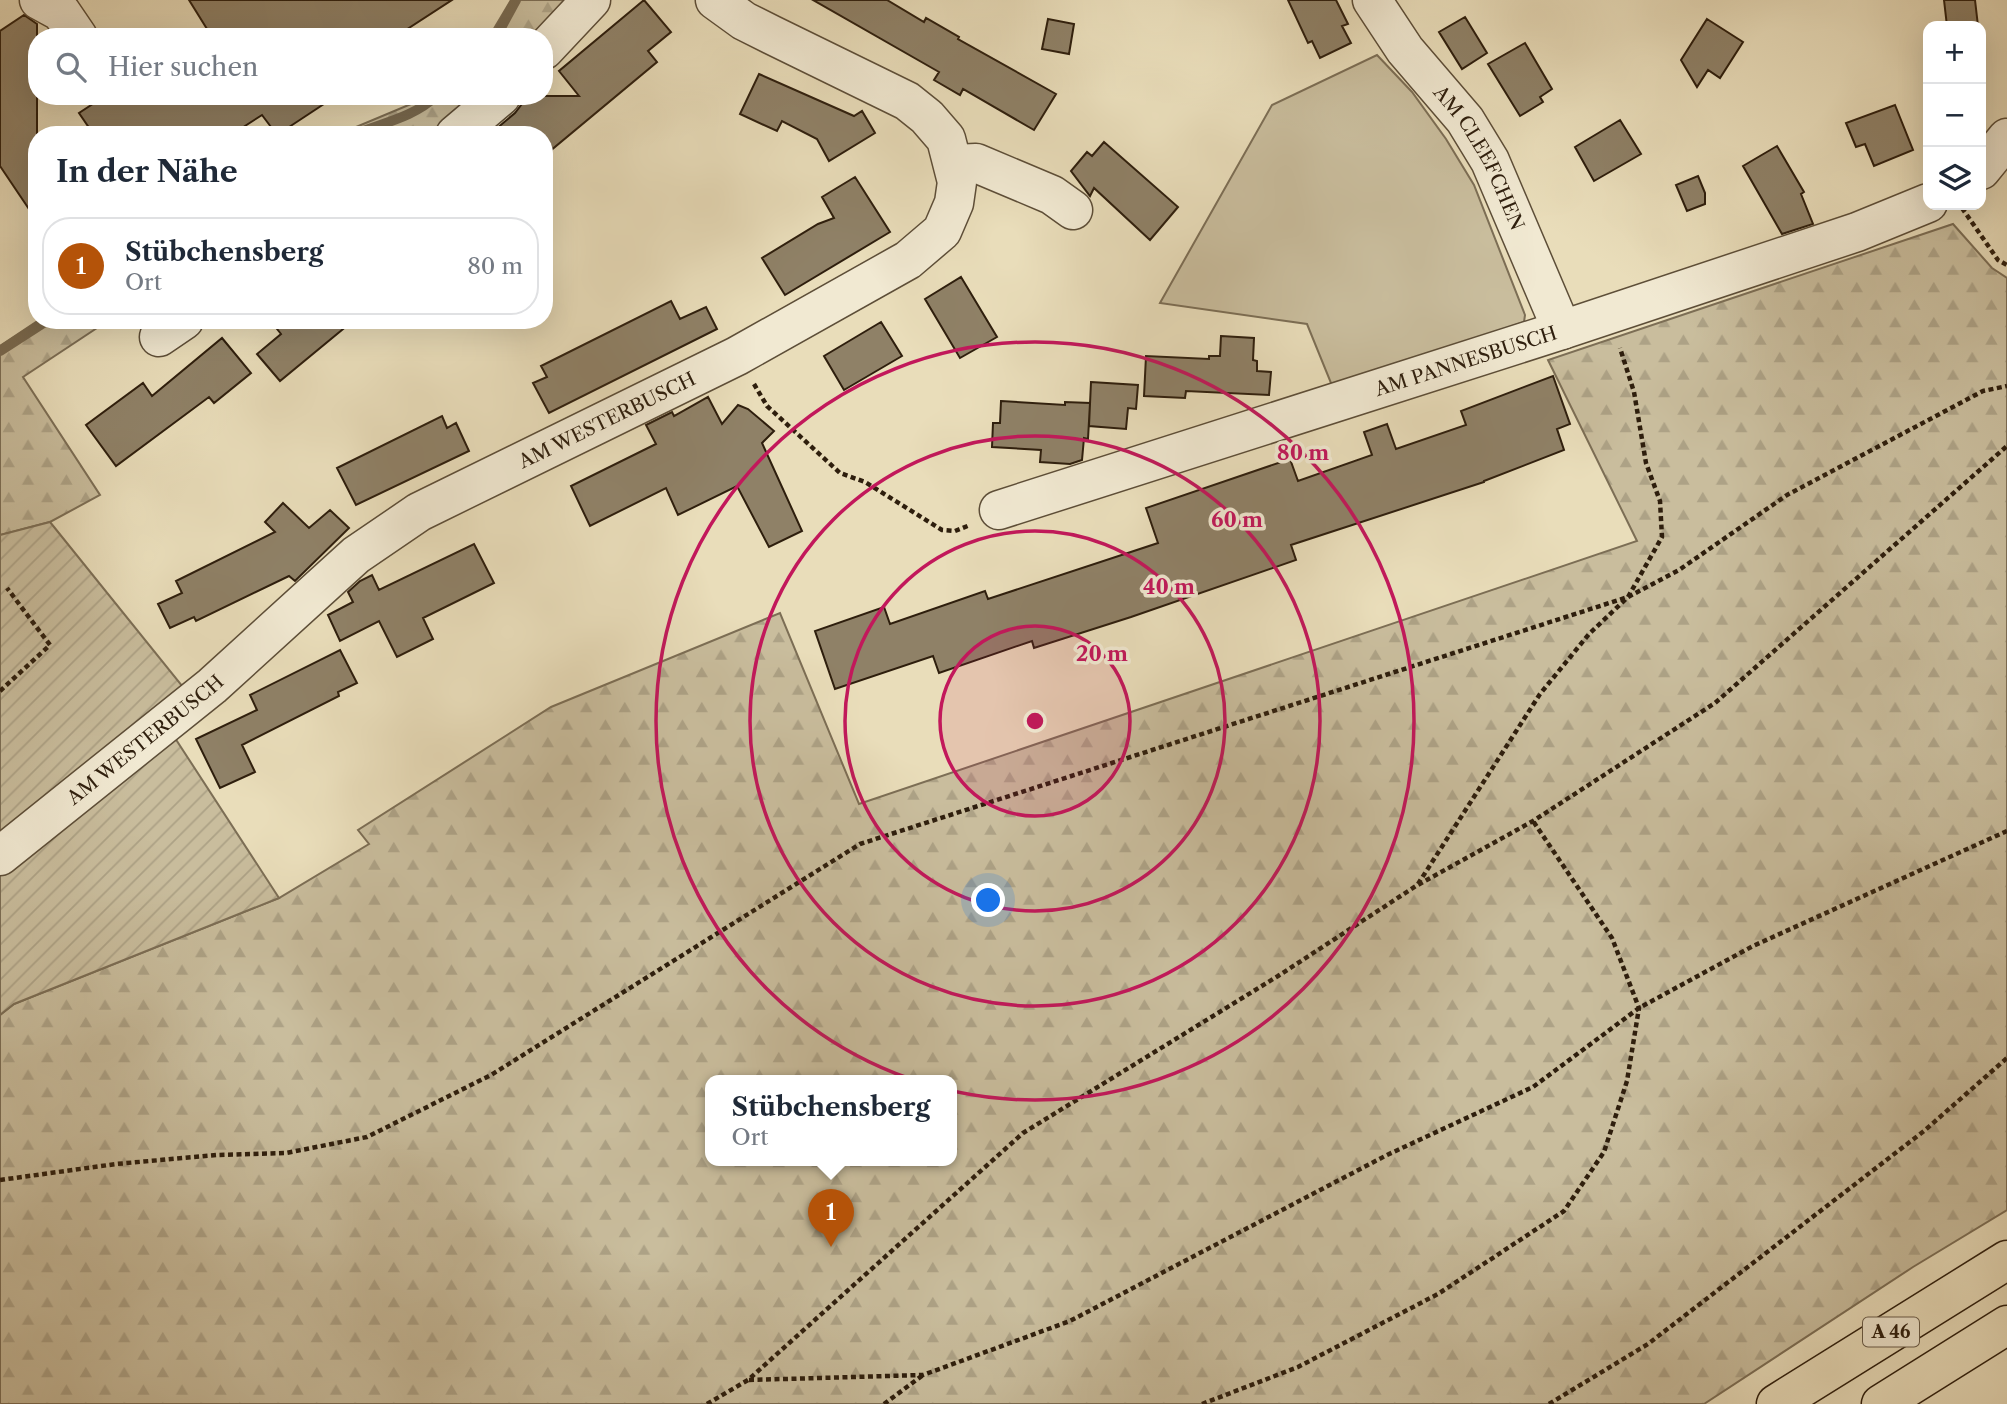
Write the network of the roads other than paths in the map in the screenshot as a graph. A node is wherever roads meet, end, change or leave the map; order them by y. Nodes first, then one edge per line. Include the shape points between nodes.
1 (39, 0) edge
2 (591, 0) edge
3 (715, 0) edge
4 (1372, 0) edge
5 (72, 28) edge
6 (553, 40) edge
7 (490, 105) edge
8 (466, 126) edge
9 (2007, 138) edge
10 (954, 164) junction
11 (1986, 164) edge
12 (1923, 205) edge
13 (1073, 210) dead end
14 (1562, 330) junction
15 (999, 510) dead end
16 (0, 856) edge
17 (2007, 1260) edge
18 (2007, 1325) edge
19 (1776, 1404) edge
20 (1881, 1404) edge

1 - 5 street via 61,12
2 - 6 street
3 - 10 street, AM WESTERBUSCH via 772,36 907,101 946,139
4 - 14 street, AM CLEEFCHEN via 1405,50 1465,120 1490,160
7 - 8 street
9 - 11 street
10 - 13 street via 976,163 1052,195
10 - 16 street, AM WESTERBUSCH via 954,203 942,231 908,260 737,356 419,512 356,555 212,686
12 - 14 street, AM PANNESBUSCH via 1857,232
14 - 15 street, AM PANNESBUSCH
17 - 19 highway, A 46
18 - 20 highway, A 46

